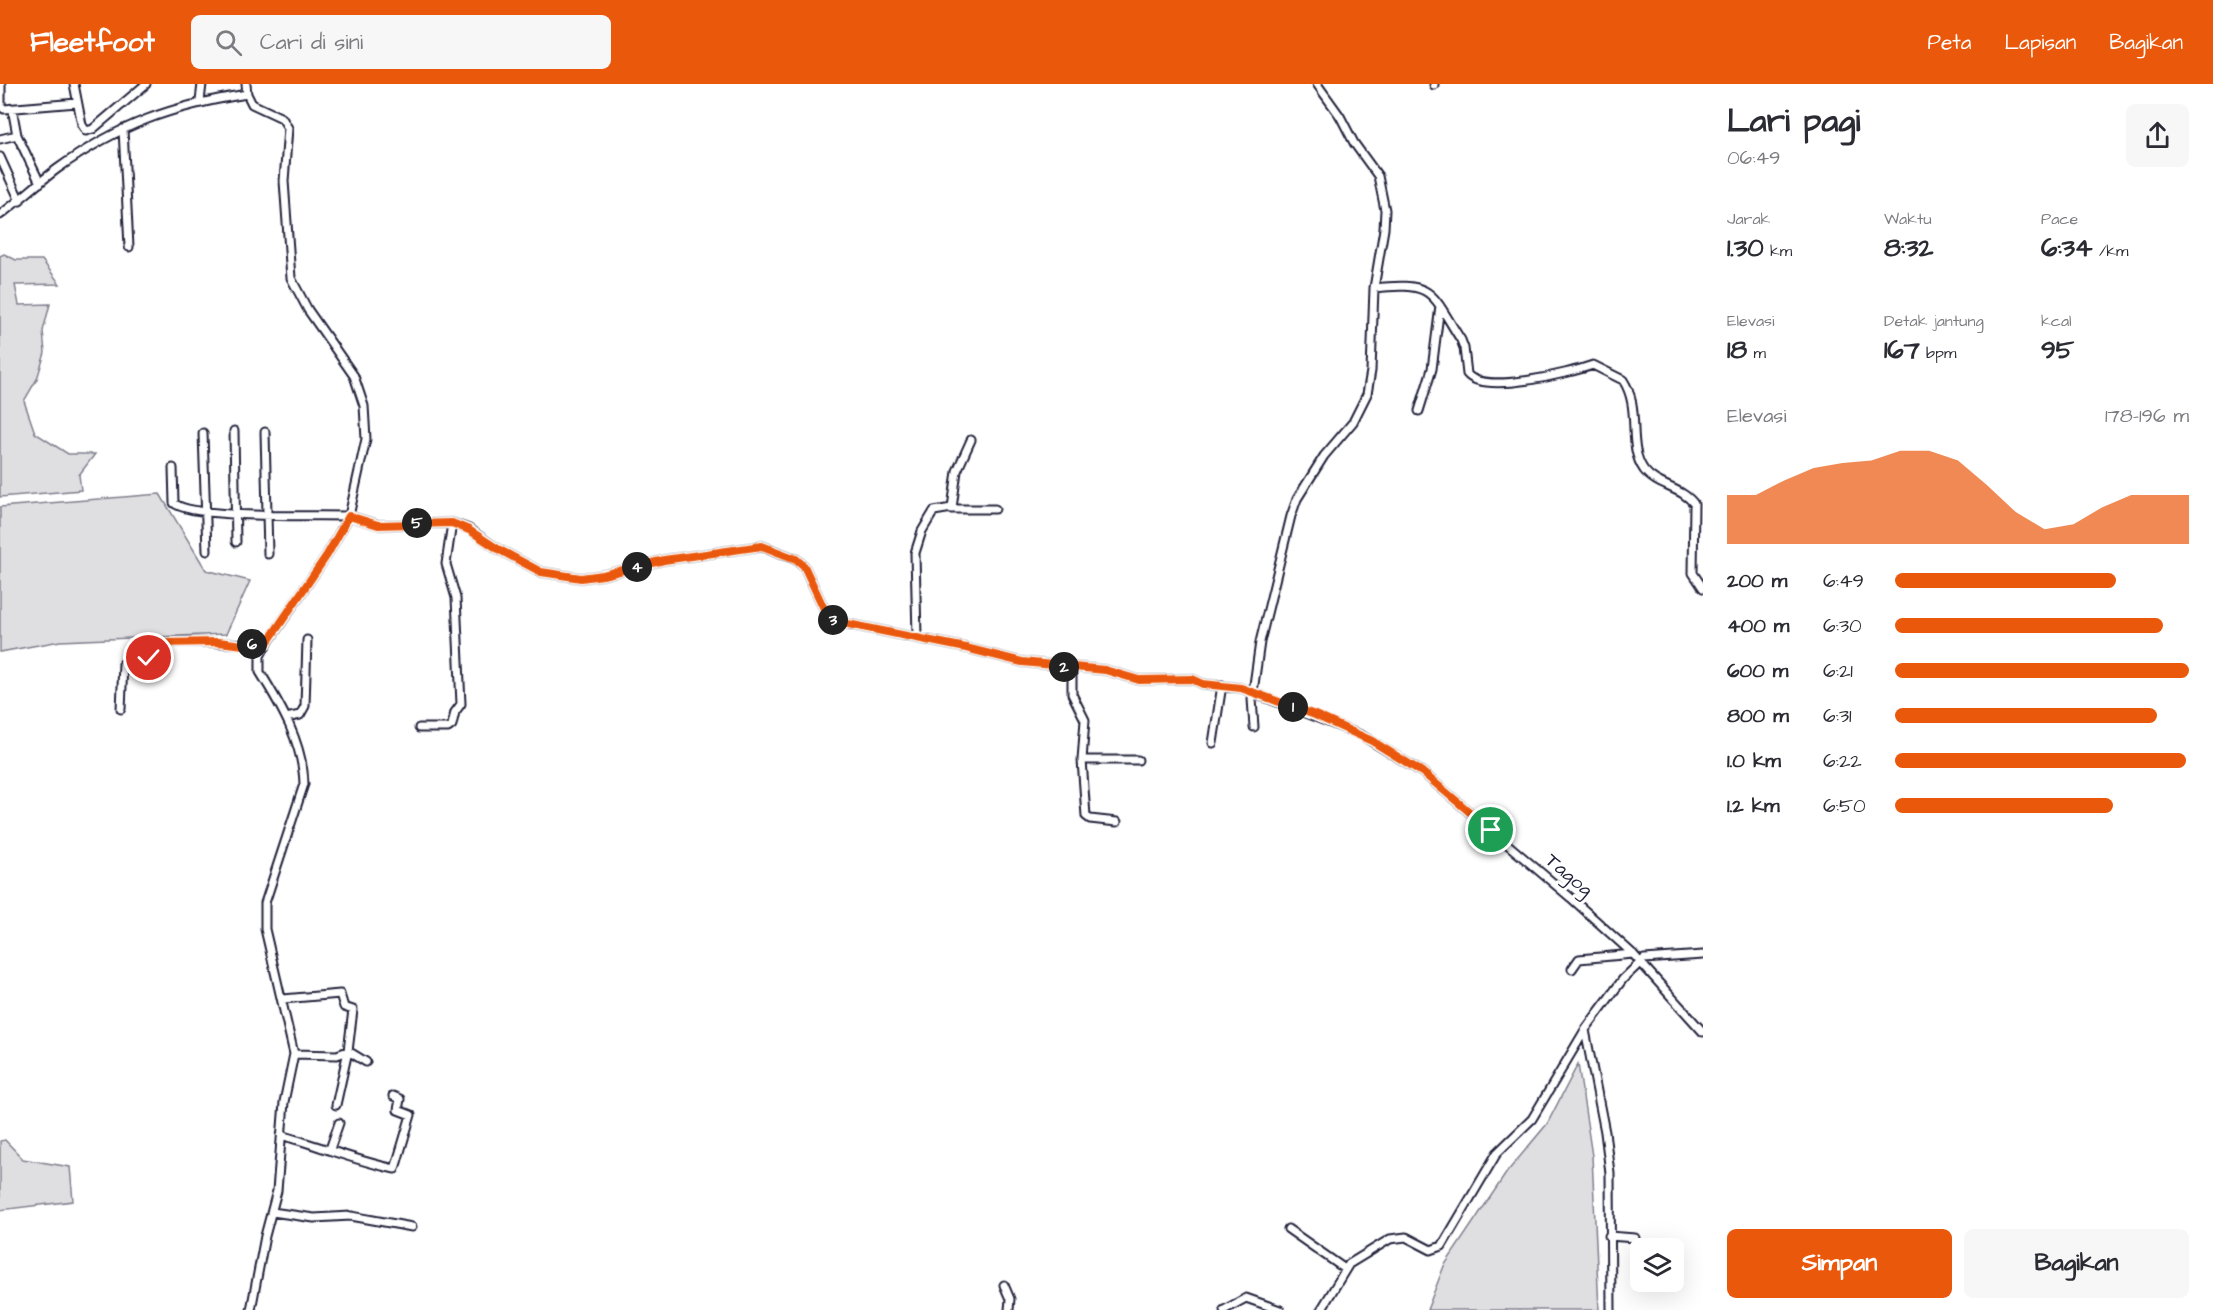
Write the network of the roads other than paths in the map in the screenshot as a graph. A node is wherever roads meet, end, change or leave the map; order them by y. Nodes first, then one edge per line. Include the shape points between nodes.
1 (2, 84) edge
2 (74, 84) edge
3 (146, 84) edge
4 (202, 84) edge
5 (246, 84) edge
6 (1317, 84) edge
7 (247, 94) junction
8 (200, 101) junction
9 (77, 103) junction
10 (12, 108) junction
11 (123, 129) junction
12 (17, 135) junction
13 (0, 139) edge
14 (0, 157) edge
15 (40, 183) junction
16 (20, 201) junction
17 (0, 215) edge
18 (129, 248) dead end
19 (1374, 288) junction
20 (1440, 306) junction
21 (1419, 411) dead end
22 (234, 431) dead end
23 (265, 432) dead end
24 (203, 433) dead end
25 (972, 440) dead end
26 (173, 468) dead end
27 (951, 509) junction
28 (995, 509) dead end
29 (234, 513) junction
30 (206, 514) junction
31 (266, 514) junction
32 (349, 516) junction
33 (452, 523) junction
34 (236, 542) dead end
35 (207, 551) dead end
36 (268, 554) dead end
37 (1703, 588) edge
38 (917, 637) junction
39 (307, 640) dead end
40 (267, 643) junction
41 (1072, 668) junction
42 (1222, 685) junction
43 (1252, 692) junction
44 (121, 709) dead end
45 (286, 718) junction
46 (418, 728) dead end
47 (1254, 728) dead end
48 (1213, 743) dead end
49 (1082, 760) junction
50 (1138, 760) dead end
51 (1116, 822) dead end
52 (1633, 954) junction
53 (1703, 955) edge
54 (1640, 961) junction
55 (1572, 969) dead end
56 (283, 999) junction
57 (1585, 1030) junction
58 (1703, 1032) edge
59 (348, 1052) junction
60 (294, 1054) junction
61 (366, 1062) dead end
62 (393, 1096) dead end
63 (336, 1105) dead end
64 (339, 1123) dead end
65 (281, 1135) junction
66 (330, 1149) junction
67 (272, 1212) junction
68 (412, 1227) dead end
69 (1288, 1229) dead end
70 (1609, 1236) junction
71 (1635, 1238) dead end
72 (1345, 1269) junction
73 (1004, 1285) dead end
74 (251, 1310) edge
75 (1009, 1310) edge
76 (1224, 1310) edge
77 (1280, 1310) edge
78 (1321, 1310) edge
79 (1611, 1310) edge

1 - 10 street via 1,106
2 - 9 street
3 - 9 street via 89,130 84,130
4 - 8 street
5 - 7 street
6 - 19 street via 1369,161 1383,189 1384,229
7 - 8 street
7 - 32 street via 252,104 282,118 288,128 284,181 291,278 362,394 366,439
8 - 11 street
9 - 10 street
10 - 12 street
11 - 15 street
11 - 18 street
12 - 13 street
12 - 15 street
14 - 16 street
15 - 16 street
16 - 17 street
19 - 20 street via 1424,288
19 - 43 street via 1367,394 1353,422 1324,456 1297,500 1260,642
20 - 21 street via 1432,369
20 - 37 street via 1464,348 1467,374 1474,380 1529,381 1593,365 1623,380 1635,412 1635,446 1644,471 1694,504 1692,573
22 - 29 street
23 - 31 street
24 - 30 street
25 - 27 street via 957,471
26 - 30 street via 174,504
27 - 28 street
27 - 38 street via 934,511 917,544
29 - 30 street
29 - 31 street
29 - 34 street
30 - 35 street
31 - 32 street
31 - 36 street
32 - 33 street via 378,525
32 - 40 street
33 - 38 street, Tagog via 541,572 581,578 664,560 762,546 804,566 832,619
33 - 46 street via 446,564 456,598 460,704 448,728
38 - 41 street, Tagog via 1022,662
39 - 45 street via 305,706 300,715
40 - 44 street via 156,644 146,660 123,664
40 - 45 street via 260,656 260,672
41 - 42 street, Tagog via 1105,670 1139,680 1192,679
41 - 49 street via 1072,694 1085,720
42 - 43 street, Tagog
42 - 48 street
43 - 47 street
43 - 52 street, Tagog via 1344,727 1422,772
45 - 56 street via 300,754 304,784 265,903 264,917
49 - 50 street
49 - 51 street via 1087,818
52 - 54 street, Tagog
52 - 55 street via 1579,959
53 - 54 street
54 - 57 street
54 - 58 street, Tagog
56 - 59 street via 342,995 344,1007 354,1013
56 - 60 street
57 - 70 street via 1610,1173
57 - 72 street via 1532,1119 1497,1153 1439,1248 1431,1250 1406,1237 1394,1237 1353,1260
59 - 60 street
59 - 61 street
59 - 63 street
60 - 65 street
62 - 66 street via 400,1099 398,1110 411,1115 395,1169 346,1158
64 - 66 street
65 - 66 street
65 - 67 street via 278,1191
67 - 68 street via 314,1218 362,1217
67 - 74 street
69 - 72 street
70 - 71 street
70 - 79 street
72 - 78 street
73 - 75 street via 1010,1299
76 - 77 street via 1246,1298

